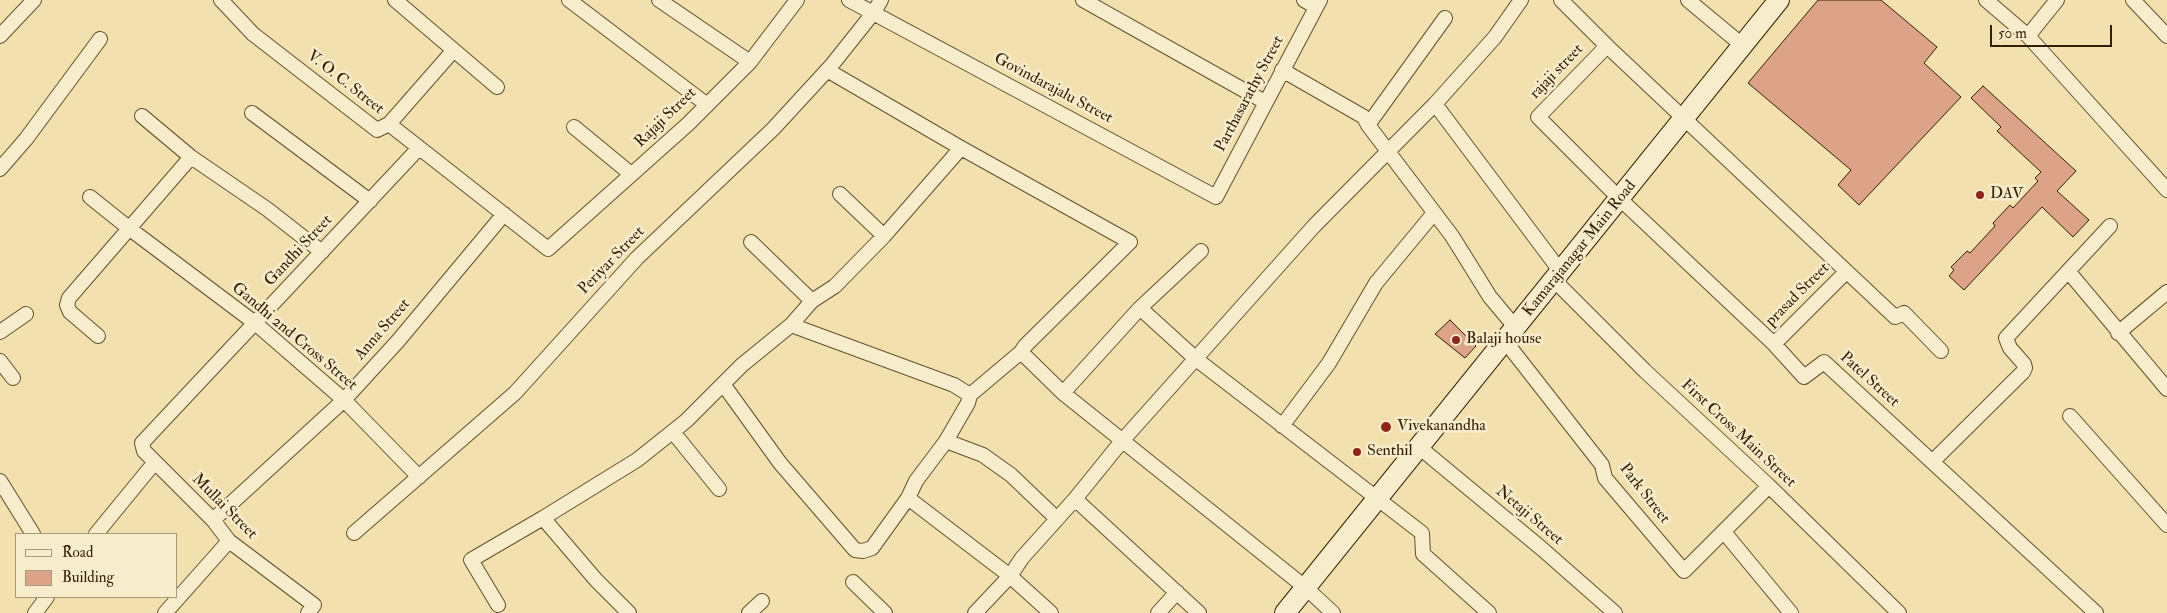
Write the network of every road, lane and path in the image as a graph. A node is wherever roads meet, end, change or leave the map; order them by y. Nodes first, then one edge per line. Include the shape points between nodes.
1 (34, 0) edge
2 (221, 0) edge
3 (395, 0) edge
4 (569, 0) edge
5 (659, 0) edge
6 (797, 0) edge
7 (850, 0) edge
8 (1083, 0) edge
9 (1521, 0) edge
10 (1561, 0) edge
11 (1688, 0) edge
12 (1779, 0) edge
13 (1986, 0) edge
14 (2057, 0) edge
15 (2133, 0) edge
16 (1313, 2) edge
17 (878, 6) edge
18 (1445, 18) dead end
19 (0, 36) edge
20 (2028, 36) junction
21 (2167, 36) edge
22 (100, 39) dead end
23 (1742, 45) junction
24 (1606, 46) junction
25 (453, 51) junction
26 (750, 62) junction
27 (827, 70) junction
28 (1282, 70) junction
29 (496, 87) dead end
30 (1265, 102) junction
31 (706, 104) junction
32 (1436, 104) junction
33 (252, 113) dead end
34 (142, 116) dead end
35 (1684, 119) junction
36 (389, 124) junction
37 (1368, 125) junction
38 (574, 127) dead end
39 (419, 148) junction
40 (961, 148) junction
41 (1390, 151) junction
42 (191, 157) junction
43 (0, 169) edge
44 (631, 174) junction
45 (2167, 190) edge
46 (840, 194) dead end
47 (90, 197) dead end
48 (1216, 197) joint
49 (1620, 199) junction
50 (370, 202) junction
51 (1434, 212) junction
52 (504, 214) junction
53 (2110, 226) dead end
54 (130, 229) junction
55 (884, 236) junction
56 (751, 242) dead end
57 (548, 249) joint
58 (1201, 251) dead end
59 (322, 252) junction
60 (2068, 271) junction
61 (1846, 272) junction
62 (1558, 276) junction
63 (2167, 292) edge
64 (812, 301) junction
65 (1140, 308) junction
66 (26, 314) dead end
67 (255, 323) junction
68 (791, 325) junction
69 (0, 332) edge
70 (2118, 333) junction
71 (1511, 334) junction
72 (98, 336) dead end
73 (1774, 344) junction
74 (1941, 351) dead end
75 (1021, 352) junction
76 (1196, 359) junction
77 (0, 361) edge
78 (13, 378) dead end
79 (724, 384) junction
80 (2167, 389) edge
81 (1063, 393) junction
82 (970, 395) junction
83 (344, 400) junction
84 (2070, 416) dead end
85 (1282, 426) junction
86 (673, 432) junction
87 (946, 441) junction
88 (1122, 441) junction
89 (142, 443) joint
90 (1419, 447) junction
91 (1932, 461) junction
92 (155, 462) junction
93 (419, 477) junction
94 (0, 481) edge
95 (1770, 486) junction
96 (719, 489) dead end
97 (908, 498) junction
98 (1378, 498) junction
99 (1075, 499) junction
100 (543, 518) junction
101 (1056, 518) junction
102 (213, 520) junction
103 (2167, 525) edge
104 (1724, 532) junction
105 (32, 533) edge
106 (97, 533) edge
107 (354, 533) dead end
108 (229, 541) junction
109 (1010, 576) junction
110 (853, 582) dead end
111 (1306, 588) junction
112 (1177, 592) junction
113 (46, 598) edge
114 (762, 601) dead end
115 (498, 606) dead end
116 (311, 609) edge
117 (35, 613) edge
118 (165, 613) edge
119 (629, 613) edge
120 (749, 613) edge
121 (885, 613) edge
122 (975, 613) edge
123 (1050, 613) edge
124 (1158, 613) edge
125 (1199, 613) edge
126 (1285, 613) edge
127 (1333, 613) edge
128 (1489, 613) edge
129 (1615, 613) edge
130 (1791, 613) edge
131 (1899, 613) edge
132 (2096, 613) edge

1 - 19 street
2 - 36 street, V. O. C. Street via 253,34 378,130
3 - 25 street
4 - 31 street
5 - 26 street
6 - 26 street, Rajaji Street
7 - 17 street, Govindarajalu Street
8 - 30 street
9 - 32 street via 1494,37
10 - 24 street
11 - 23 street
12 - 23 main road, Kamarajanagar Main Road
13 - 20 street
14 - 20 street
15 - 21 street
16 - 28 street, Parthasarathy Street
17 - 27 street, Periyar Street
17 - 48 street, Govindarajalu Street
18 - 37 street
20 - 45 street
22 - 43 street
23 - 35 main road, Kamarajanagar Main Road
24 - 35 street, rajaji street
24 - 49 street, rajaji street via 1538,117
25 - 29 street
25 - 36 street
26 - 31 street, Rajaji Street
27 - 40 street
27 - 93 street, Periyar Street via 769,134 636,258 515,393
28 - 30 street, Parthasarathy Street
28 - 37 street via 1364,117
30 - 48 street, Parthasarathy Street
31 - 44 street, Rajaji Street
32 - 41 street
32 - 62 street, First Cross Main Street
33 - 50 street
34 - 42 street
35 - 49 main road, Kamarajanagar Main Road
35 - 61 street, rajaji street
36 - 39 street, V. O. C. Street
37 - 41 street
38 - 44 street
39 - 50 street, Gandhi Street
39 - 52 street, V. O. C. Street
40 - 55 street
40 - 75 street via 1130,242
41 - 51 street
41 - 76 street via 1314,226
42 - 54 street
42 - 59 street via 267,209
44 - 57 street, Rajaji Street
46 - 55 street
47 - 54 street, Gandhi 2nd Cross Street
49 - 62 main road, Kamarajanagar Main Road
49 - 73 street, Patel Street
50 - 59 street, Gandhi Street
51 - 71 street
51 - 85 street via 1376,283 1329,363
52 - 57 street, V. O. C. Street
52 - 83 street, Anna Street
53 - 60 street
54 - 67 street, Gandhi 2nd Cross Street
54 - 72 street via 72,293 67,305 70,312
55 - 64 street via 835,286
56 - 64 street
58 - 65 street
59 - 67 street, Gandhi Street
60 - 70 street
60 - 91 street via 2006,338 2024,364 2023,372
61 - 73 street, prasad Street
61 - 74 street, rajaji street via 1895,317 1904,313
62 - 71 main road, Kamarajanagar Main Road
62 - 95 street, First Cross Main Street via 1645,371
63 - 70 street
64 - 68 street
65 - 76 street
65 - 81 street
66 - 69 street
67 - 83 street, Gandhi 2nd Cross Street
67 - 89 street, Gandhi Street
68 - 79 street
68 - 82 street via 954,385
70 - 80 street
71 - 90 main road, Kamarajanagar Main Road
71 - 104 street, Park Street via 1602,465 1605,478 1684,572
73 - 91 street, Patel Street via 1804,376 1824,362
75 - 81 street
75 - 82 street
76 - 85 street
76 - 88 street
77 - 78 street
79 - 86 street
79 - 97 street via 780,463 855,550 863,552 872,548
81 - 88 street
82 - 87 street
83 - 93 street, Gandhi 2nd Cross Street
83 - 102 street, Anna Street
84 - 103 street
85 - 98 street
86 - 96 street
86 - 100 street via 637,460
87 - 97 street via 916,481
87 - 101 street via 983,455 1011,475
88 - 99 street
88 - 111 street
89 - 92 street, Mullai Street via 144,451
90 - 98 main road, Kamarajanagar Main Road
90 - 129 street, Netaji Street
91 - 132 street, Patel Street
92 - 102 street, Mullai Street
92 - 106 street
93 - 107 street, Periyar Street
94 - 105 street
95 - 104 street, Park Street
95 - 131 street, First Cross Main Street
97 - 109 street
98 - 111 main road, Kamarajanagar Main Road
98 - 128 street via 1422,533 1423,554
99 - 101 street
99 - 112 street
100 - 115 street via 470,560
100 - 119 street
101 - 109 street
102 - 108 street, Mullai Street
104 - 130 street
108 - 116 street, Mullai Street
108 - 118 street
109 - 122 street
109 - 123 street
110 - 121 street
111 - 126 main road, Kamarajanagar Main Road
111 - 127 street
112 - 124 street
112 - 125 street
113 - 117 street
114 - 120 street

